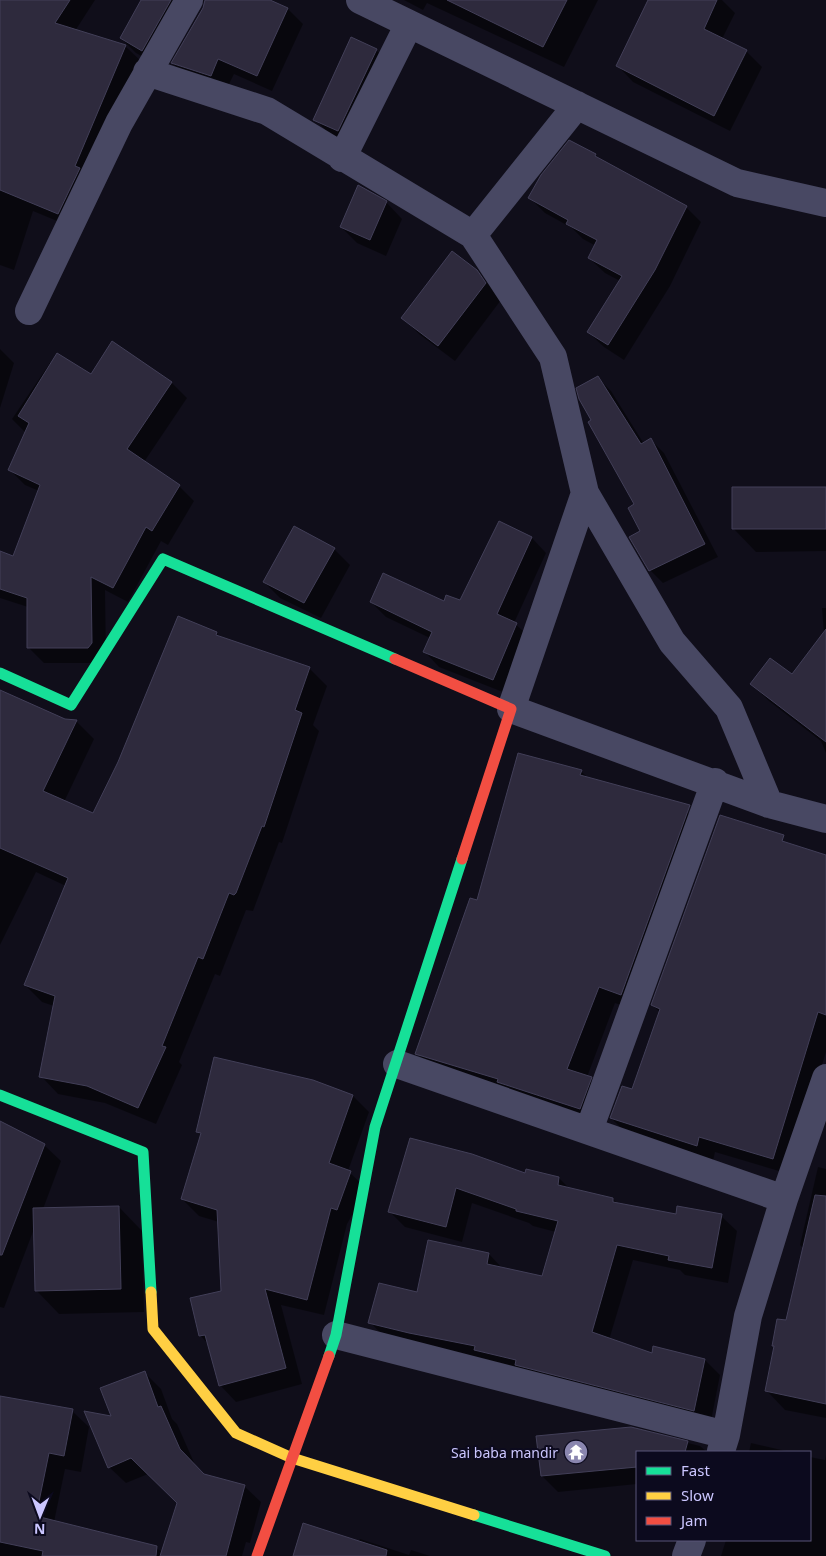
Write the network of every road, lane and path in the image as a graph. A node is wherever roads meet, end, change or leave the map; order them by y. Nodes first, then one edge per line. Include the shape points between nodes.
1 (189, 0) edge
2 (360, 0) edge
3 (408, 24) junction
4 (147, 72) junction
5 (577, 106) junction
6 (342, 158) junction
7 (826, 203) edge
8 (473, 235) junction
9 (29, 311) dead end
10 (585, 493) junction
11 (0, 673) edge
12 (511, 709) junction
13 (716, 782) junction
14 (769, 804) junction
15 (826, 819) edge
16 (397, 1064) junction
17 (826, 1078) edge
18 (0, 1095) edge
19 (588, 1130) junction
20 (784, 1199) junction
21 (336, 1335) junction
22 (724, 1443) edge
23 (292, 1458) junction
24 (692, 1541) edge
25 (257, 1556) edge
26 (605, 1556) edge
27 (686, 1556) edge

1 - 4 street
2 - 3 street
3 - 5 street
3 - 6 street
4 - 6 street via 267,111
4 - 9 street via 119,122
5 - 7 street via 737,183
5 - 8 street
6 - 8 street
8 - 10 street via 553,357
10 - 12 street
10 - 14 street via 672,642 729,708
11 - 12 street via 71,705 163,559
12 - 13 street
12 - 16 street
13 - 14 street
13 - 19 street
14 - 15 street
16 - 19 street
16 - 21 street via 375,1127
17 - 20 street
18 - 23 street via 143,1152 153,1329 236,1433
19 - 20 street
20 - 22 street via 748,1316
21 - 22 street
21 - 23 street
23 - 25 street
23 - 26 street
24 - 27 street

